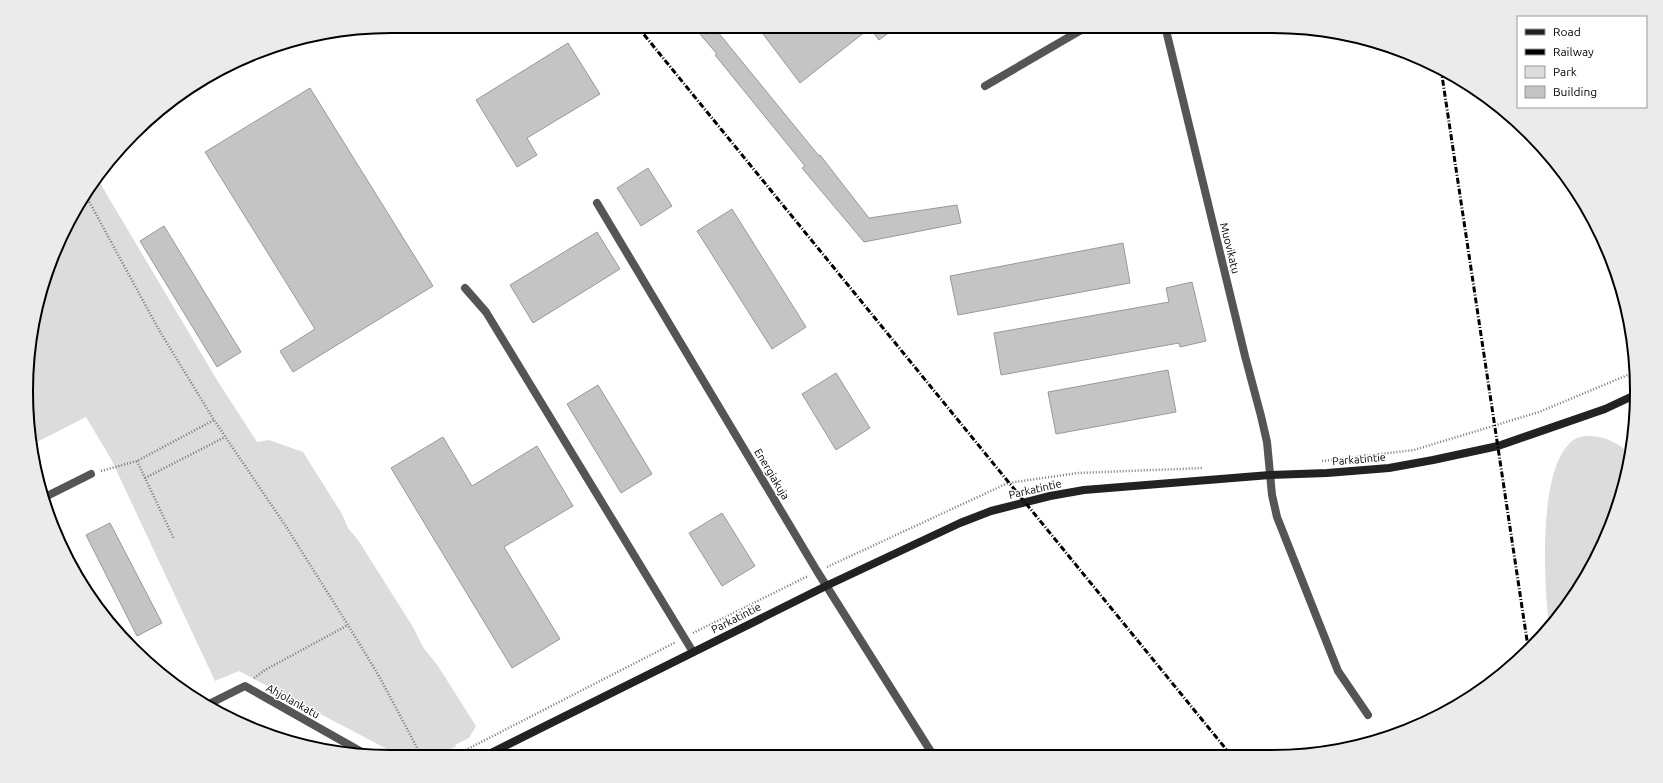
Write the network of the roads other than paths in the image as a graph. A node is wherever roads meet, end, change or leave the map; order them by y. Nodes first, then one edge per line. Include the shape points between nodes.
1 (1076, 33) edge
2 (1167, 33) edge
3 (985, 86) dead end
4 (597, 203) dead end
5 (465, 288) dead end
6 (1630, 397) edge
7 (91, 474) road end
8 (1270, 475) junction
9 (48, 495) edge
10 (828, 585) junction
11 (693, 652) junction
12 (212, 702) edge
13 (1368, 715) dead end
14 (354, 748) edge
15 (497, 750) edge
16 (930, 750) edge

1 - 3 street
2 - 8 street, Muovikatu via 1261,416 1267,442
4 - 10 street, Energiakuja via 817,571
5 - 11 street via 486,312
6 - 8 street, Parkatintie via 1498,446 1389,468
7 - 9 street
8 - 10 street, Parkatintie via 1119,486 1050,496 991,511 960,523
8 - 13 street, Muovikatu via 1277,517 1285,542 1338,671
10 - 11 street, Parkatintie
10 - 16 street, Energiakuja
11 - 15 street, Parkatintie
12 - 14 street, Ahjolankatu via 245,686

